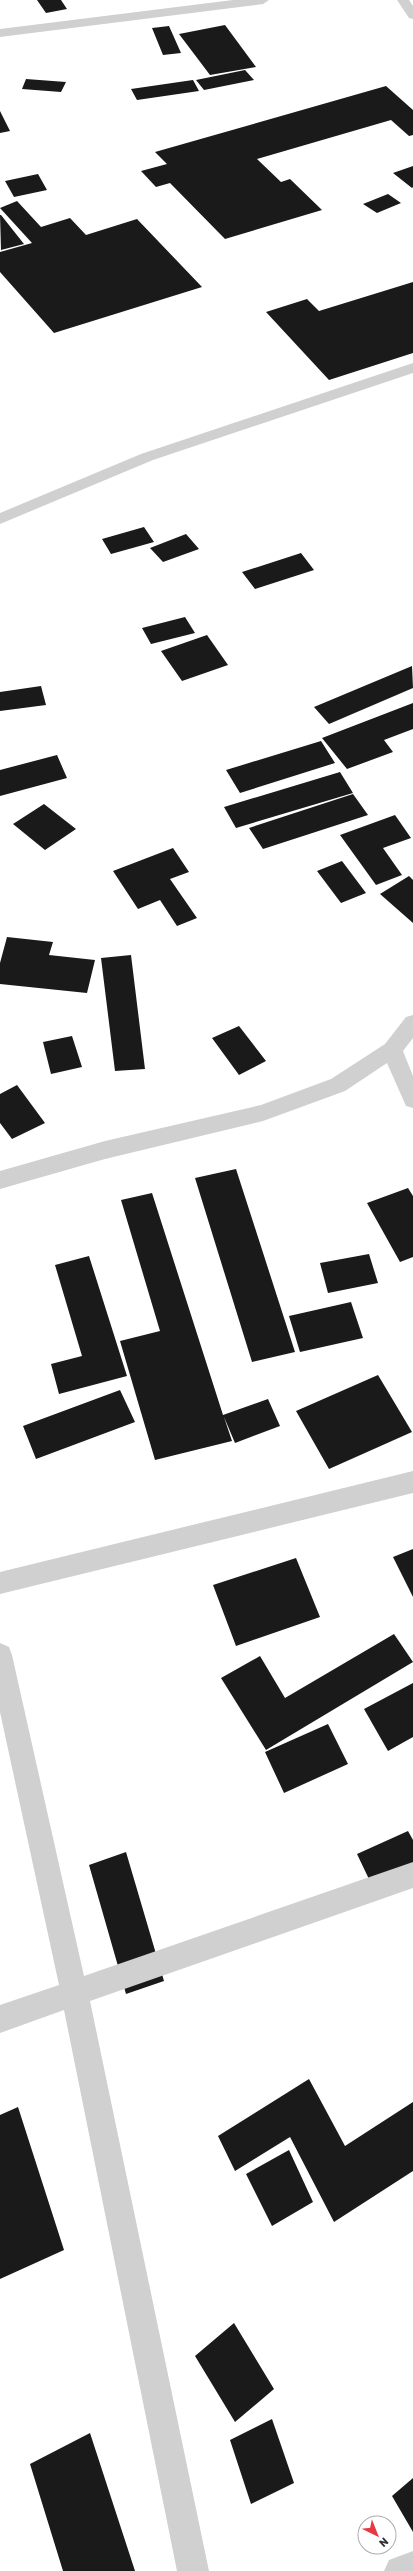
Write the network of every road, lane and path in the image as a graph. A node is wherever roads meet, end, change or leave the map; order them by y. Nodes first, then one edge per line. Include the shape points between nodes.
1 (263, 0) edge
2 (403, 0) edge
3 (413, 15) edge
4 (0, 33) edge
5 (413, 368) edge
6 (0, 519) edge
7 (413, 1023) edge
8 (392, 1050) junction
9 (413, 1100) edge
10 (0, 1180) edge
11 (413, 1482) edge
12 (0, 1583) edge
13 (0, 1655) edge
14 (413, 1875) edge
15 (75, 1995) junction
16 (0, 2019) edge
17 (413, 2567) edge
18 (193, 2571) edge
19 (400, 2571) edge

1 - 4 street
2 - 3 street
5 - 6 street via 147,457
7 - 8 street
8 - 9 street
8 - 10 street via 338,1085 263,1113 105,1150
11 - 12 street
13 - 15 street
14 - 15 street
15 - 16 street
15 - 18 street
17 - 19 street

